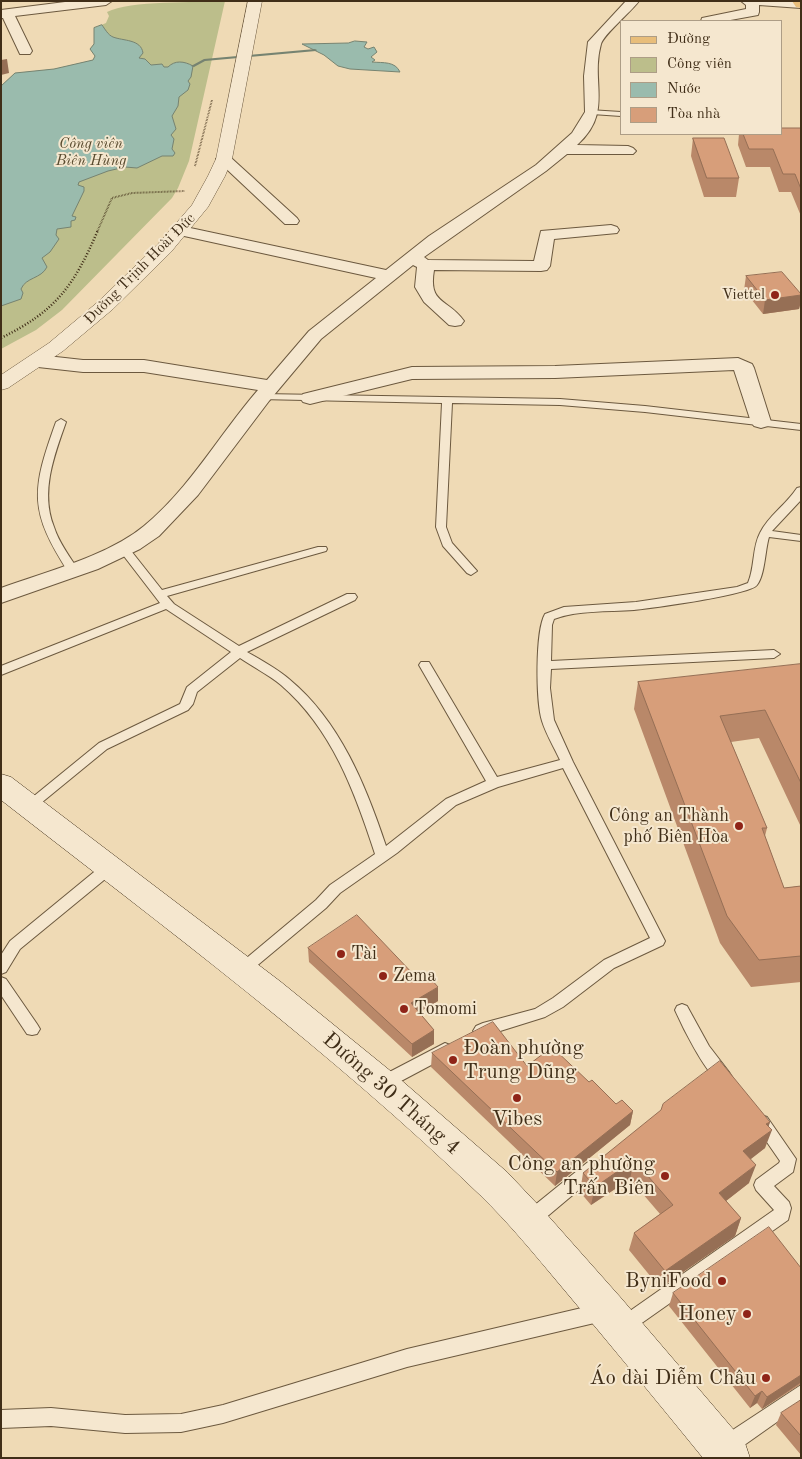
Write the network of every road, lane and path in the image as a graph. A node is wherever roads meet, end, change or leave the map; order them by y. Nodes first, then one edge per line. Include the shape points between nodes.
1 (106, 1) edge
2 (256, 1) edge
3 (633, 1) edge
4 (747, 1) edge
5 (752, 2) edge
6 (800, 3) edge
7 (6, 20) edge
8 (712, 20) edge
9 (25, 51) dead end
10 (212, 100) dead end
11 (592, 112) junction
12 (620, 114) edge
13 (563, 149) junction
14 (628, 151) dead end
15 (224, 159) junction
16 (195, 168) dead end
17 (187, 186) dead end
18 (185, 190) junction
19 (182, 196) dead end
20 (291, 221) dead end
21 (610, 230) dead end
22 (181, 231) junction
23 (419, 261) junction
24 (390, 276) junction
25 (456, 321) dead end
26 (1, 338) edge
27 (38, 361) junction
28 (1, 384) edge
29 (267, 391) junction
30 (310, 398) junction
31 (447, 399) junction
32 (61, 422) dead end
33 (760, 422) junction
34 (801, 427) edge
35 (801, 490) edge
36 (765, 533) junction
37 (801, 538) edge
38 (124, 548) junction
39 (322, 550) dead end
40 (73, 570) junction
41 (471, 571) dead end
42 (160, 594) junction
43 (1, 596) edge
44 (351, 597) dead end
45 (168, 604) junction
46 (239, 652) junction
47 (774, 654) dead end
48 (425, 665) dead end
49 (544, 665) junction
50 (1, 671) edge
51 (567, 762) junction
52 (494, 783) junction
53 (1, 784) edge
54 (30, 805) junction
55 (382, 855) junction
56 (110, 866) junction
57 (1, 968) edge
58 (242, 970) junction
59 (1, 984) edge
60 (682, 1010) dead end
61 (32, 1029) dead end
62 (471, 1036) edge
63 (455, 1045) edge
64 (381, 1084) junction
65 (733, 1088) edge
66 (752, 1111) edge
67 (604, 1159) edge
68 (529, 1221) junction
69 (614, 1319) junction
70 (801, 1394) edge
71 (1, 1419) edge
72 (726, 1453) edge

1 - 7 street
2 - 15 street, Đường Trịnh Hoài Đức
3 - 11 street via 595,42 591,76
4 - 5 street
5 - 6 street
5 - 8 street via 752,12
7 - 9 street
10 - 16 path
11 - 12 lane
11 - 13 street via 578,136
13 - 14 street
13 - 23 street via 541,168 435,240
15 - 20 street
15 - 22 street, Đường Trịnh Hoài Đức via 204,202
17 - 18 path
18 - 19 path
18 - 26 path via 132,193 112,198 81,267 61,299 44,315
21 - 23 street via 547,235 540,266
22 - 24 street
22 - 27 street, Đường Trịnh Hoài Đức via 95,316
23 - 24 street
23 - 25 street via 426,271 423,282 426,293
24 - 29 street via 315,335
27 - 28 street, Đường Trịnh Hoài Đức
27 - 29 street via 83,366 144,366
29 - 30 lane
29 - 38 street via 191,491 151,532
30 - 31 lane
30 - 33 street via 412,373 555,372 738,364 745,368
31 - 33 lane via 560,402
31 - 41 lane via 442,527 447,544
32 - 40 lane via 47,464 42,506 47,525
33 - 34 lane
35 - 36 lane via 796,501
36 - 37 lane
36 - 49 lane via 755,580 746,588 654,603 553,614 546,625
38 - 40 street
38 - 42 lane
39 - 42 lane
40 - 43 street
42 - 45 lane
44 - 46 lane
45 - 46 lane
45 - 50 lane
46 - 54 lane via 191,690 184,707 103,746
46 - 55 lane via 291,687 323,723 362,796
47 - 49 lane
48 - 52 lane
49 - 51 lane via 547,715
51 - 52 lane
51 - 62 lane via 658,941 611,963 542,1012
52 - 55 lane via 443,807
53 - 54 street, Đường 30 Tháng 4
54 - 56 street, Đường 30 Tháng 4
55 - 58 lane via 335,888 321,904
56 - 57 lane via 15,945
56 - 58 street, Đường 30 Tháng 4
58 - 64 street, Đường 30 Tháng 4
59 - 61 lane
60 - 65 lane via 704,1051
63 - 64 lane
64 - 68 street, Đường 30 Tháng 4 via 488,1179
66 - 69 lane via 788,1159 787,1167 762,1185 783,1208 782,1214
67 - 68 lane
68 - 69 street, Đường 30 Tháng 4
69 - 71 lane via 407,1358 223,1414 181,1423 125,1424 50,1417
69 - 72 street, Đường 30 Tháng 4
70 - 72 lane

